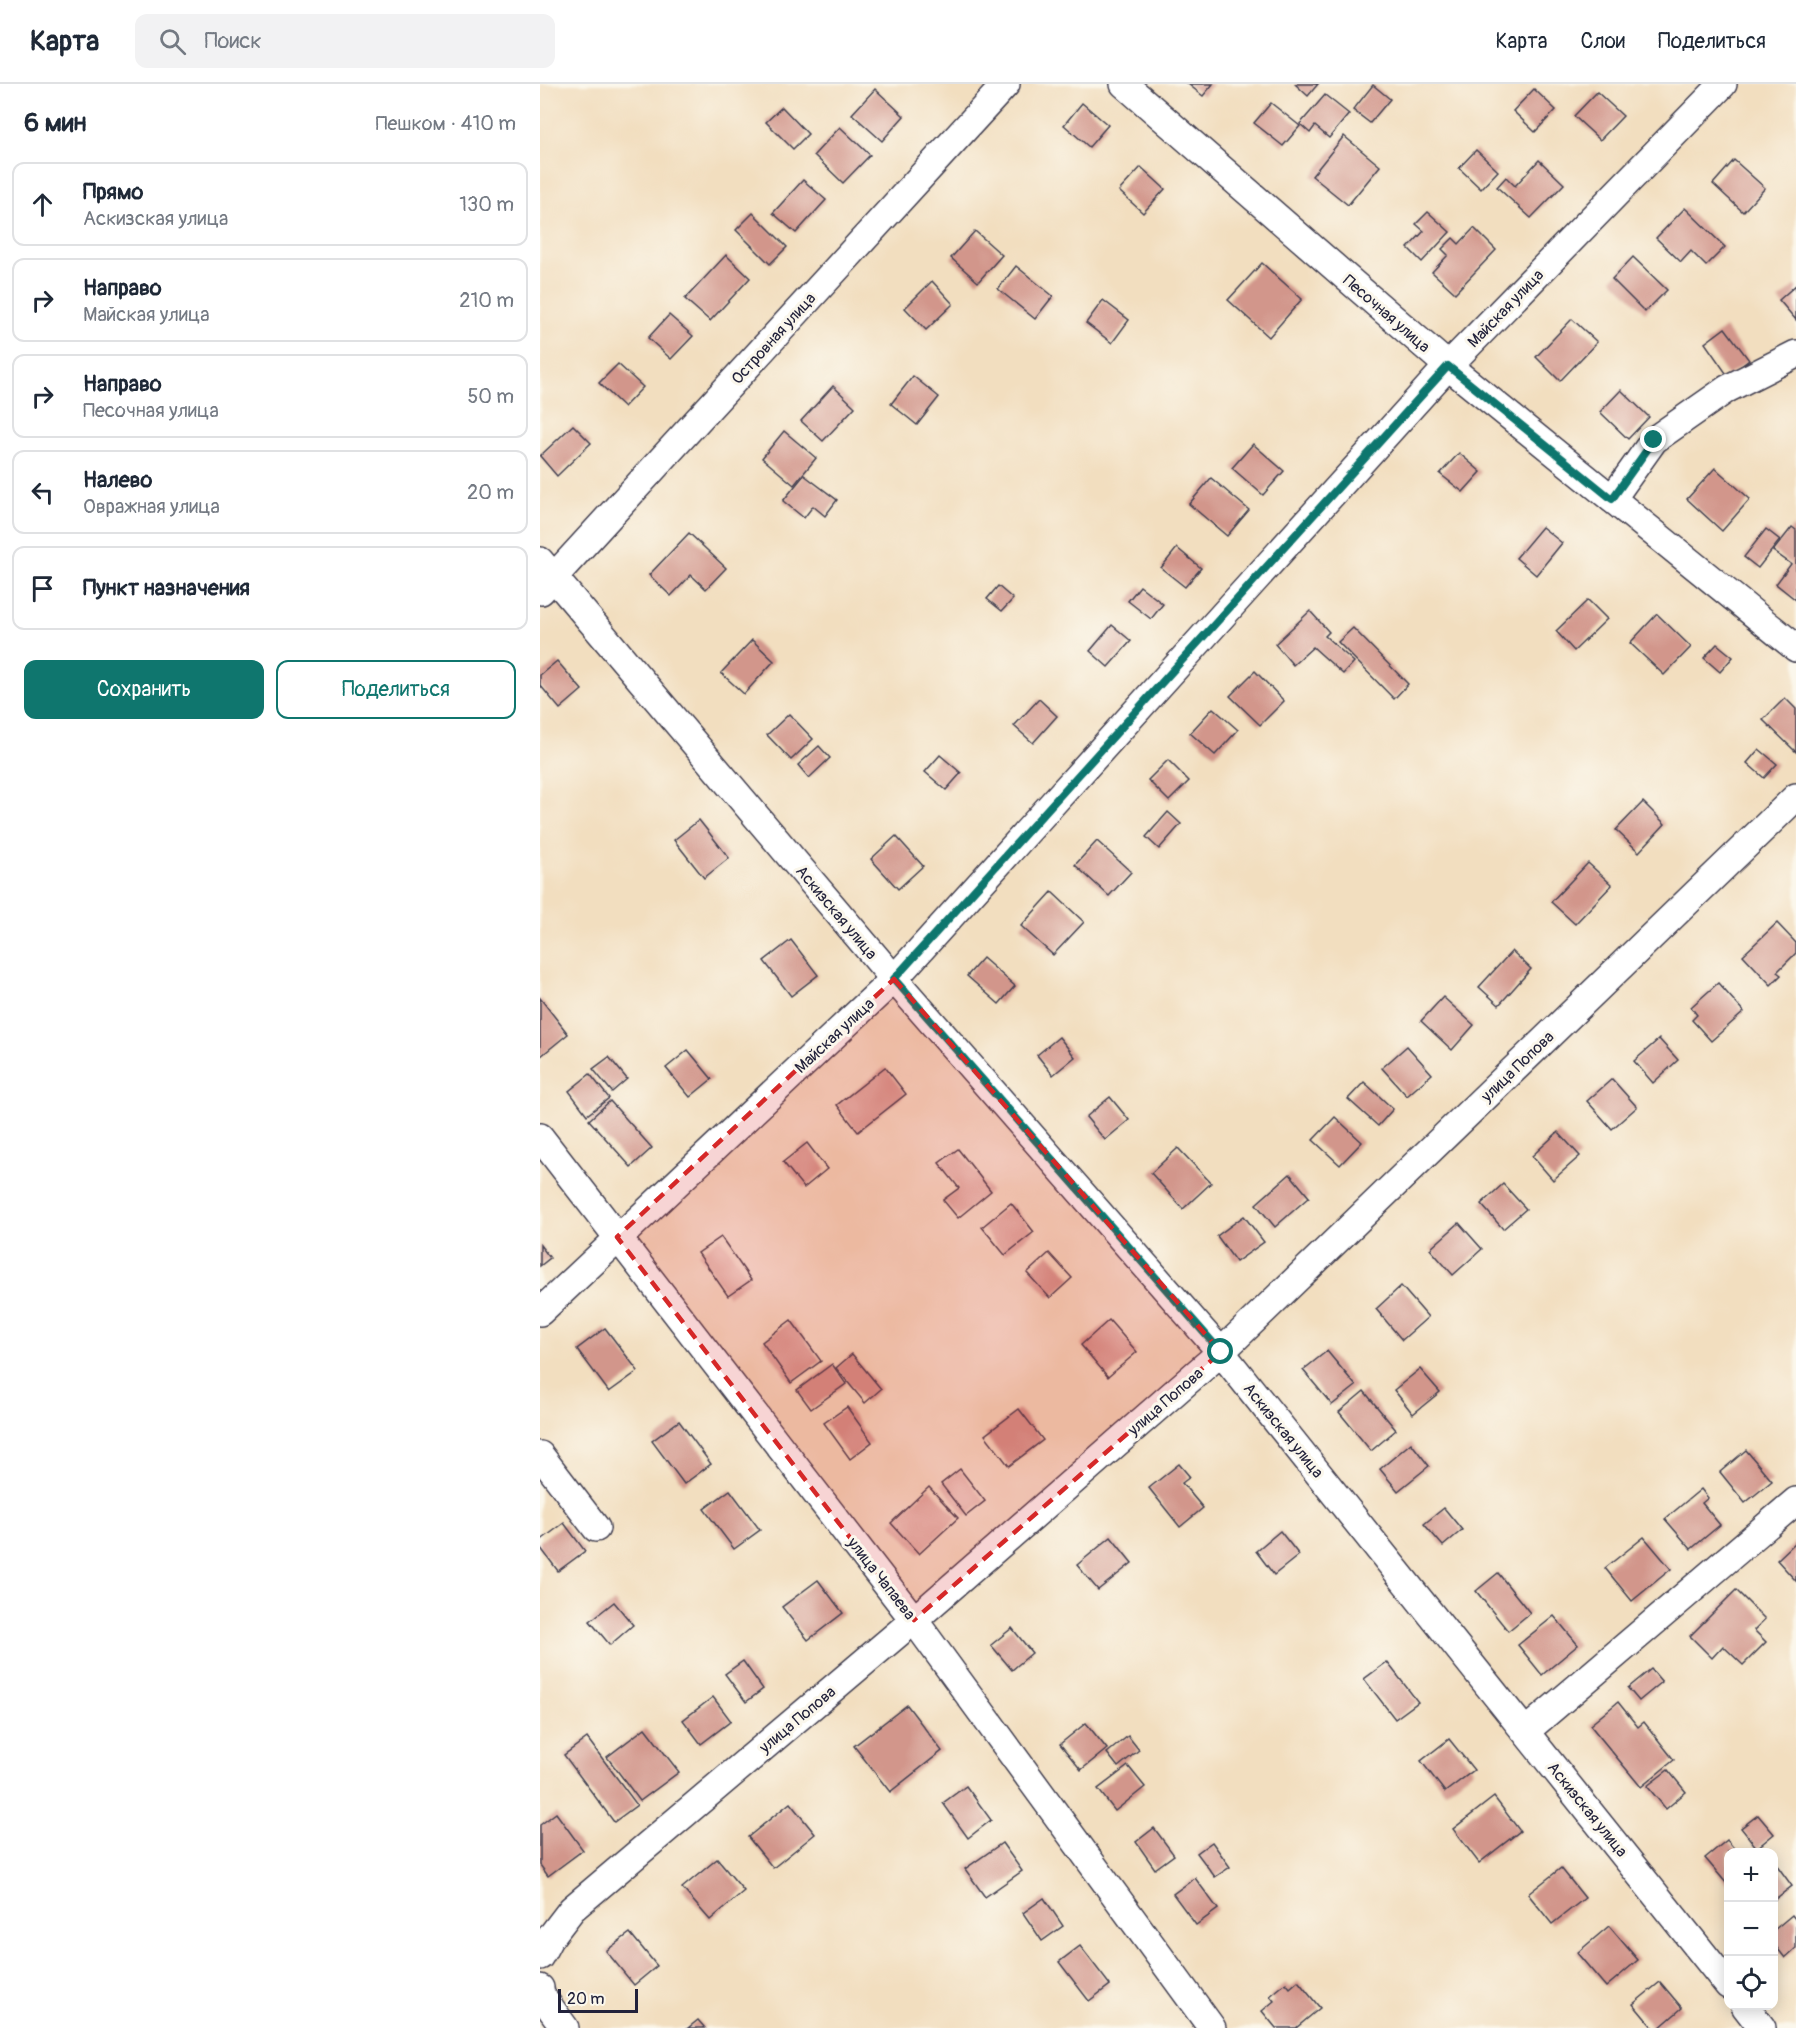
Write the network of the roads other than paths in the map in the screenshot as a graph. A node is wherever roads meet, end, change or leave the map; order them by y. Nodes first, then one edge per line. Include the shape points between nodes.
1 (1006, 84) edge
2 (1124, 84) edge
3 (1723, 84) edge
4 (1796, 354) edge
5 (1448, 366) junction
6 (1612, 499) junction
7 (545, 577) edge
8 (1796, 648) edge
9 (1796, 797) edge
10 (894, 979) junction
11 (540, 1137) edge
12 (617, 1237) junction
13 (540, 1312) edge
14 (1221, 1352) junction
15 (540, 1455) edge
16 (1796, 1501) edge
17 (596, 1528) dead end
18 (914, 1620) junction
19 (1526, 1731) junction
20 (543, 1941) edge
21 (1724, 1980) edge
22 (540, 1988) edge
23 (1747, 2010) edge
24 (565, 2028) edge
25 (1212, 2028) edge
26 (1762, 2028) edge

1 - 7 street, Островная улица
2 - 5 street, Песочная улица
3 - 5 street, Майская улица
4 - 6 street via 1727,389 1654,440
5 - 6 street, Песочная улица
5 - 10 street, Майская улица
6 - 8 street, Песочная улица
7 - 10 street, Аскизская улица
9 - 14 street, улица Попова
10 - 12 street, Майская улица
10 - 14 street, Аскизская улица
11 - 12 street, улица Чапаева
12 - 13 street, Майская улица
12 - 18 street, улица Чапаева
14 - 18 street, улица Попова
14 - 19 street, Аскизская улица
15 - 17 street
16 - 19 street
18 - 20 street, улица Попова via 572,1909
18 - 25 street, улица Чапаева
19 - 21 street, Аскизская улица
22 - 24 street
23 - 26 street

